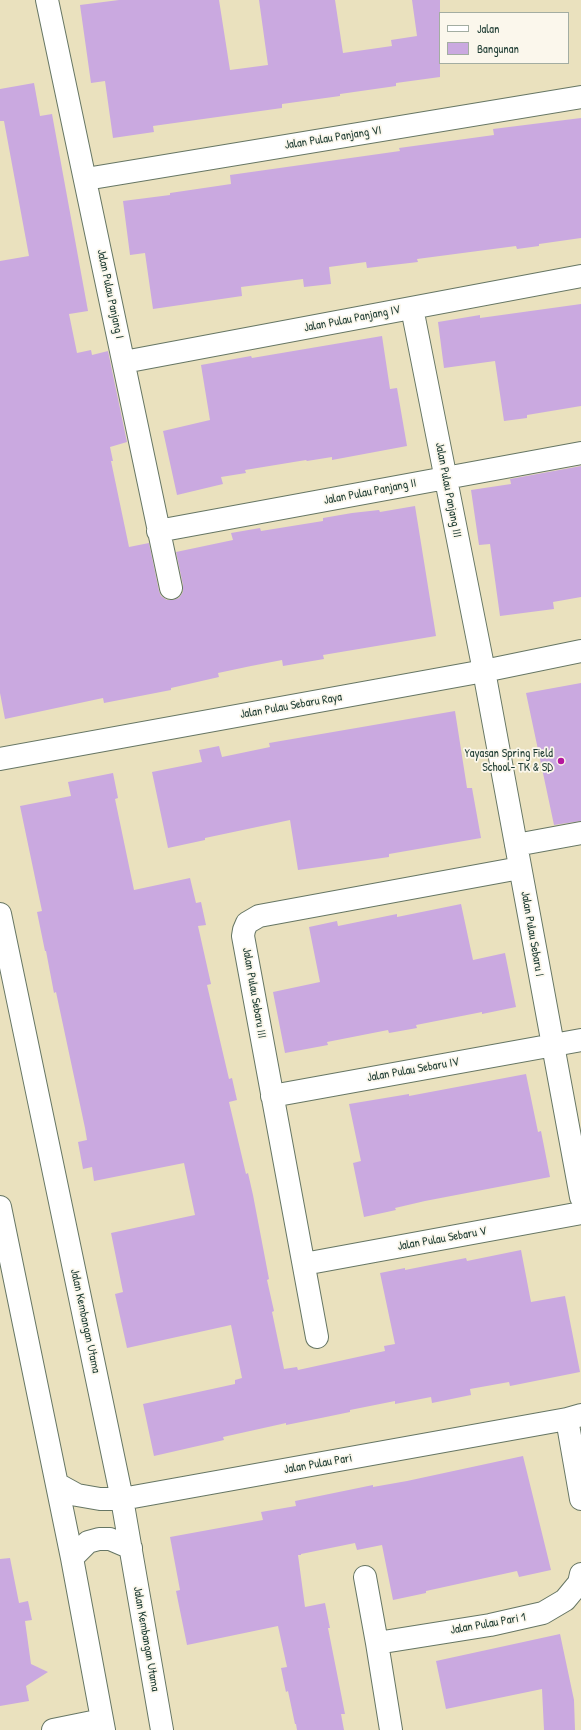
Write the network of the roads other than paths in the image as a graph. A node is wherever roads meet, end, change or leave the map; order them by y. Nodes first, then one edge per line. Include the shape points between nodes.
1 (47, 0) edge
2 (581, 97) edge
3 (86, 179) junction
4 (581, 276) edge
5 (412, 308) junction
6 (124, 362) junction
7 (581, 453) edge
8 (446, 478) junction
9 (158, 531) junction
10 (171, 588) dead end
11 (581, 651) edge
12 (484, 671) junction
13 (0, 758) edge
14 (581, 833) edge
15 (516, 845) junction
16 (520, 868) junction
17 (0, 914) edge
18 (581, 1040) edge
19 (553, 1044) junction
20 (272, 1096) junction
21 (581, 1192) edge
22 (0, 1210) edge
23 (581, 1214) edge
24 (304, 1264) junction
25 (317, 1337) dead end
26 (573, 1422) edge
27 (57, 1484) junction
28 (581, 1499) edge
29 (122, 1500) junction
30 (131, 1548) junction
31 (72, 1558) junction
32 (581, 1574) edge
33 (365, 1577) dead end
34 (376, 1643) junction
35 (103, 1725) edge
36 (52, 1730) edge
37 (162, 1730) edge
38 (391, 1730) edge

1 - 3 street, Jalan Pulau Panjang I
2 - 3 street, Jalan Pulau Panjang VI
3 - 6 street, Jalan Pulau Panjang I
4 - 5 street, Jalan Pulau Panjang IV
5 - 6 street, Jalan Pulau Panjang IV
5 - 8 street, Jalan Pulau Panjang III
6 - 9 street, Jalan Pulau Panjang I
7 - 8 street, Jalan Pulau Panjang II
8 - 9 street, Jalan Pulau Panjang II
8 - 12 street, Jalan Pulau Panjang III
9 - 10 street, Jalan Pulau Panjang I
11 - 12 street, Jalan Pulau Sebaru Raya
12 - 13 street, Jalan Pulau Sebaru Raya
12 - 15 street, Jalan Pulau Sebaru I
14 - 15 street
15 - 16 street, Jalan Pulau Sebaru I
16 - 19 street, Jalan Pulau Sebaru I
16 - 20 street, Jalan Pulau Sebaru III via 258,916 247,923 243,936
17 - 29 street, Jalan Kembangan Utama
18 - 19 street, Jalan Pulau Sebaru IV
19 - 20 street, Jalan Pulau Sebaru IV
19 - 21 street, Jalan Pulau Sebaru I
20 - 24 street, Jalan Pulau Sebaru III
22 - 27 street
23 - 24 street, Jalan Pulau Sebaru V
24 - 25 street, Jalan Pulau Sebaru III
26 - 28 street
26 - 29 street, Jalan Pulau Pari
27 - 29 street, Jalan Pulau Pari via 77,1494
27 - 31 street
29 - 30 street, Jalan Kembangan Utama
30 - 31 street via 110,1539 99,1539 88,1542
30 - 37 street, Jalan Kembangan Utama
31 - 35 street
32 - 34 street, Jalan Pulau Pari 1 via 579,1583 565,1600 544,1613
33 - 34 street
34 - 38 street
35 - 36 street

